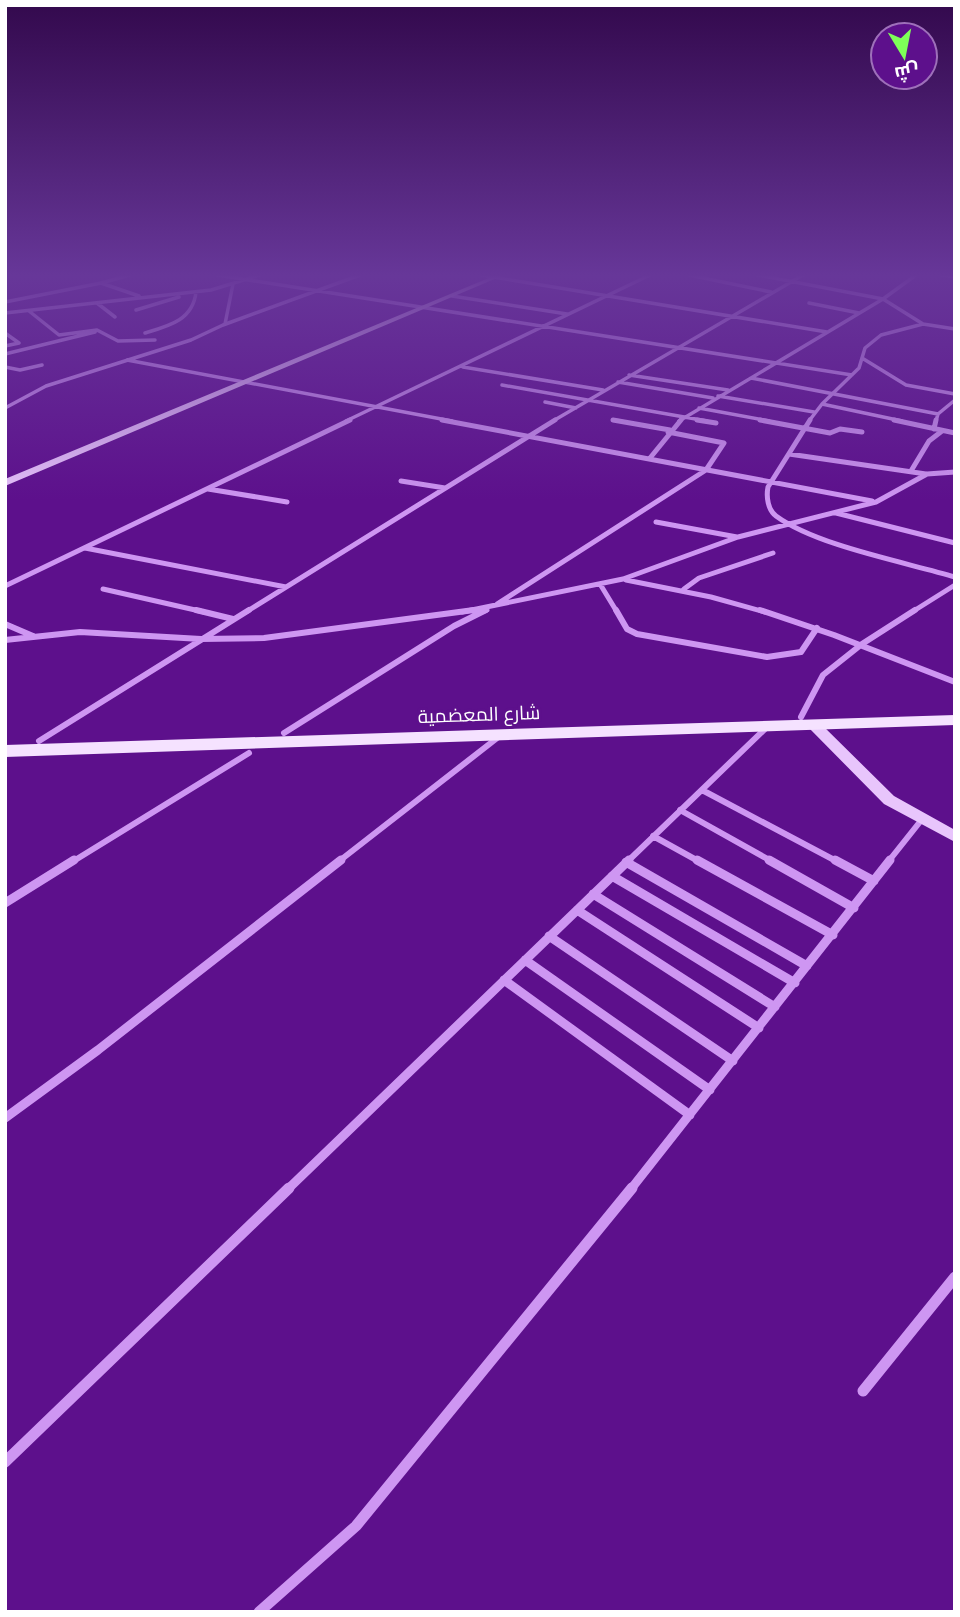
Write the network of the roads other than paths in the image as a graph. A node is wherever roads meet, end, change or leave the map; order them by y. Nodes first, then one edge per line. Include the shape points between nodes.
1 (24, 350) edge
2 (158, 350) edge
3 (321, 350) edge
4 (495, 350) edge
5 (670, 350) edge
6 (690, 350) edge
7 (795, 350) edge
8 (864, 350) edge
9 (5, 354) edge
10 (862, 358) junction
11 (127, 360) junction
12 (773, 363) junction
13 (42, 365) dead end
14 (5, 367) edge
15 (461, 367) junction
16 (629, 375) junction
17 (852, 375) junction
18 (750, 377) junction
19 (246, 382) junction
20 (618, 382) junction
21 (502, 385) dead end
22 (604, 390) junction
23 (728, 390) junction
24 (833, 392) junction
25 (955, 394) edge
26 (716, 397) junction
27 (589, 400) junction
28 (955, 400) edge
29 (545, 402) dead end
30 (822, 404) junction
31 (5, 408) edge
32 (576, 408) junction
33 (698, 408) junction
34 (375, 409) junction
35 (814, 412) junction
36 (938, 414) junction
37 (682, 418) junction
38 (613, 420) dead end
39 (716, 424) dead end
40 (806, 428) junction
41 (934, 429) junction
42 (669, 431) junction
43 (942, 431) junction
44 (862, 432) dead end
45 (955, 433) edge
46 (530, 437) junction
47 (789, 454) junction
48 (650, 458) junction
49 (706, 470) junction
50 (911, 471) junction
51 (955, 472) edge
52 (927, 474) junction
53 (401, 481) dead end
54 (5, 482) edge
55 (774, 483) junction
56 (445, 488) junction
57 (207, 489) junction
58 (287, 502) dead end
59 (876, 502) junction
60 (836, 513) junction
61 (656, 522) dead end
62 (791, 525) junction
63 (738, 537) junction
64 (955, 543) edge
65 (84, 548) junction
66 (773, 553) dead end
67 (955, 577) edge
68 (623, 579) junction
69 (600, 584) junction
70 (955, 585) edge
71 (5, 586) edge
72 (287, 587) junction
73 (103, 589) dead end
74 (684, 589) junction
75 (491, 608) junction
76 (233, 620) junction
77 (5, 624) edge
78 (817, 628) junction
79 (33, 636) junction
80 (201, 639) junction
81 (5, 640) edge
82 (862, 644) junction
83 (955, 682) edge
84 (955, 713) edge
85 (807, 720) junction
86 (955, 720) edge
87 (769, 726) junction
88 (284, 733) junction
89 (501, 734) junction
90 (39, 741) junction
91 (10, 746) edge
92 (249, 753) dead end
93 (702, 790) junction
94 (680, 810) junction
95 (923, 818) junction
96 (653, 836) junction
97 (955, 838) edge
98 (626, 862) junction
99 (612, 876) junction
100 (874, 881) junction
101 (593, 894) junction
102 (5, 903) edge
103 (855, 908) junction
104 (577, 910) junction
105 (833, 935) junction
106 (549, 936) junction
107 (525, 960) junction
108 (807, 966) junction
109 (504, 980) junction
110 (795, 983) junction
111 (775, 1007) junction
112 (759, 1028) junction
113 (733, 1060) junction
114 (710, 1090) junction
115 (690, 1115) junction
116 (5, 1118) edge
117 (955, 1276) edge
118 (863, 1391) dead end
119 (5, 1462) edge
120 (259, 1612) edge

1 - 9 street
2 - 11 street
3 - 19 main road
4 - 15 street
5 - 16 street
6 - 12 street
7 - 12 street
8 - 10 street
10 - 17 street
10 - 25 street via 906,385
11 - 19 street
11 - 31 street via 46,386
12 - 17 street
12 - 18 street
13 - 14 street via 20,370
15 - 22 street
15 - 34 street
16 - 20 street
16 - 23 street
17 - 24 street
18 - 23 street
18 - 24 street
19 - 34 street
19 - 54 main road
20 - 22 street
20 - 26 street
21 - 27 street
22 - 27 street
23 - 26 street
24 - 30 street
24 - 36 street
26 - 33 street
26 - 35 street
27 - 32 street
27 - 37 street
28 - 36 street
29 - 32 street
30 - 35 street
30 - 41 street
32 - 46 street
33 - 37 street
33 - 40 street
34 - 46 street
34 - 57 street
35 - 40 street
36 - 41 street
37 - 39 street
37 - 42 street
38 - 42 street
40 - 44 street
40 - 47 street
41 - 43 street
42 - 48 street
42 - 49 street via 724,443
43 - 45 street
43 - 50 street via 929,441
46 - 48 street
46 - 56 street
47 - 50 street
47 - 55 street
48 - 49 street
49 - 55 street
49 - 75 street
50 - 52 street
51 - 52 street
52 - 59 street
53 - 56 street
55 - 59 street
55 - 62 street via 768,486 766,496 774,516
56 - 72 street
57 - 58 street
57 - 65 street
59 - 60 street
60 - 62 street
60 - 64 street
61 - 63 street
62 - 63 street
62 - 67 street
63 - 68 street
65 - 71 street
65 - 72 street
66 - 74 street via 699,578
68 - 69 street
68 - 74 street
69 - 75 street
69 - 78 street via 627,629 637,634 768,657 801,652
70 - 82 street
72 - 76 street
73 - 76 street
74 - 78 street
75 - 80 street via 335,631
75 - 88 street via 454,626
76 - 80 street
77 - 79 street
78 - 82 street
79 - 80 street via 80,632
79 - 81 street
80 - 90 street
82 - 83 street
82 - 85 street via 823,675
84 - 85 main road, شارع المعضمية
85 - 86 main road, شارع المعضمية
85 - 87 main road, شارع المعضمية
85 - 88 main road, شارع المعضمية
85 - 95 main road via 889,800
87 - 89 main road, شارع المعضمية
87 - 93 street
88 - 90 main road, شارع المعضمية
89 - 91 main road, شارع المعضمية
89 - 116 street
90 - 91 main road, شارع المعضمية
92 - 102 street
93 - 94 street
93 - 100 street
94 - 96 street
94 - 103 street
95 - 97 main road
95 - 100 street
96 - 98 street
96 - 105 street
98 - 99 street
98 - 108 street
99 - 101 street
99 - 110 street
100 - 103 street
101 - 104 street
101 - 111 street
103 - 105 street
104 - 106 street
104 - 112 street
105 - 108 street
106 - 107 street
106 - 113 street
107 - 109 street
107 - 114 street
108 - 110 street
109 - 115 street
109 - 119 street
110 - 111 street
111 - 112 street
112 - 113 street
113 - 114 street
114 - 115 street
115 - 120 street via 356,1526
117 - 118 street

